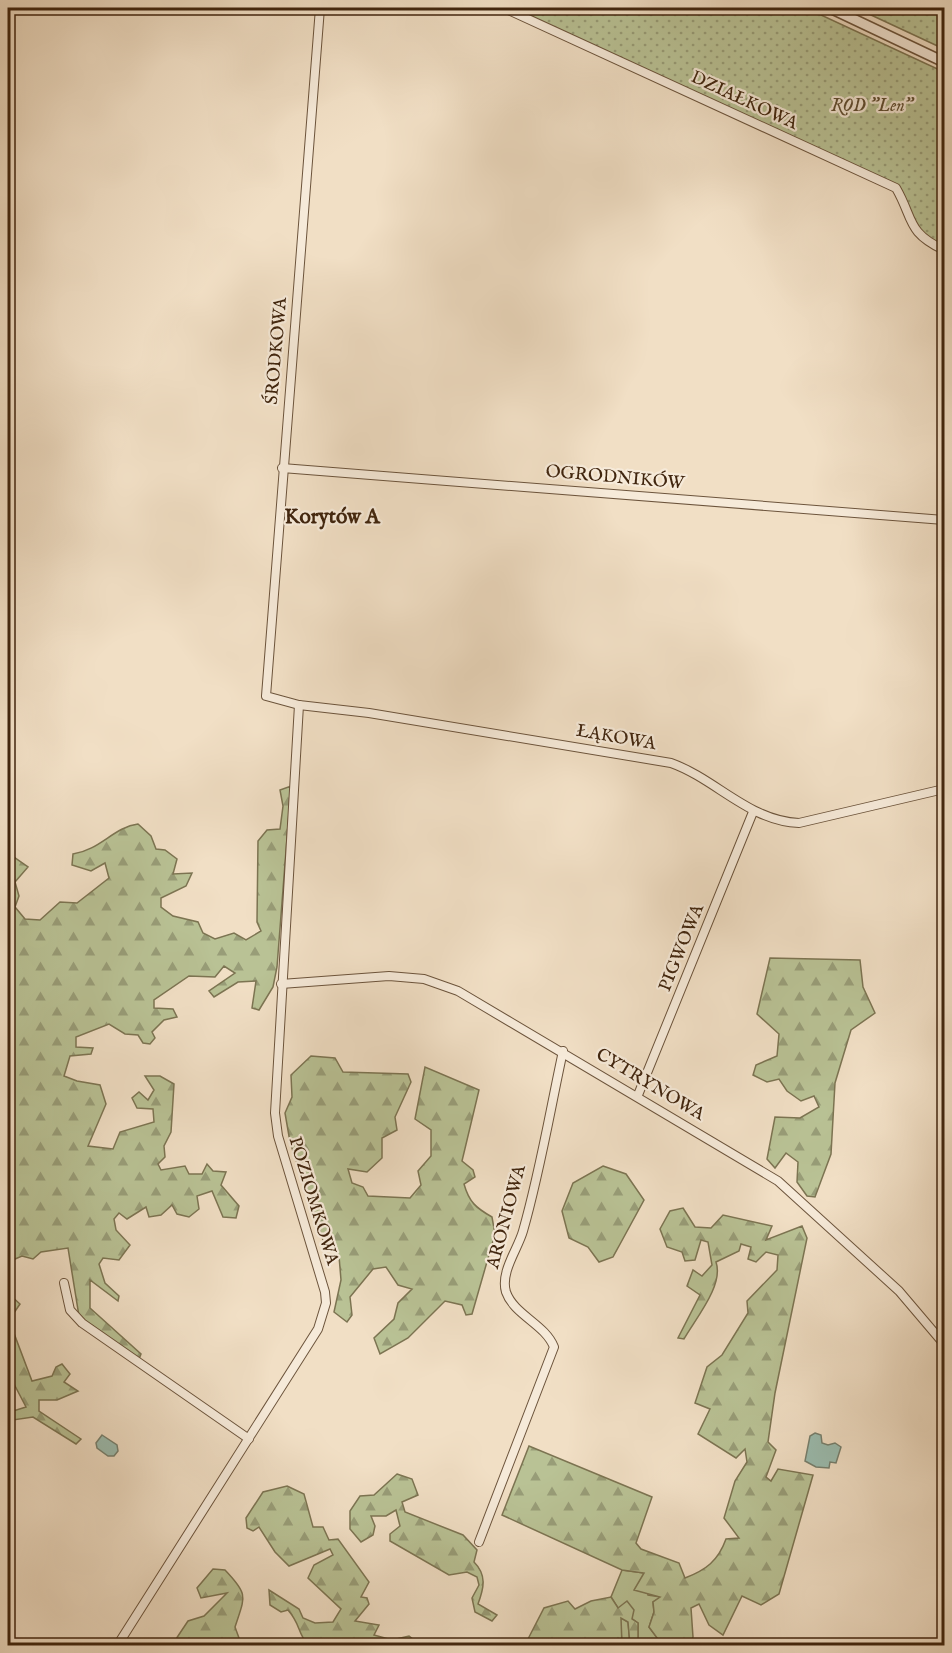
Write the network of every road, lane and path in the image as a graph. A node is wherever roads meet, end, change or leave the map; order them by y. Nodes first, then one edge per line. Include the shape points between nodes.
1 (320, 8) edge
2 (504, 8) edge
3 (830, 8) edge
4 (945, 62) edge
5 (945, 250) edge
6 (282, 468) junction
7 (945, 520) edge
8 (266, 696) joint
9 (299, 705) junction
10 (945, 789) edge
11 (753, 812) junction
12 (281, 984) junction
13 (563, 1051) junction
14 (638, 1095) junction
15 (64, 1283) dead end
16 (945, 1344) edge
17 (249, 1439) junction
18 (479, 1542) dead end
19 (117, 1646) edge

1 - 6 street, ŚRODKOWA
2 - 5 street, DZIAŁKOWA via 896,188 910,223 931,244
3 - 4 street
6 - 7 street, OGRODNIKÓW
6 - 8 street, ŚRODKOWA
8 - 9 street, ŁĄKOWA
9 - 11 street, ŁĄKOWA via 671,763 688,769
9 - 12 street, POZIOMKOWA
10 - 11 street, ŁĄKOWA via 799,823 780,822
11 - 14 street, PIGWOWA
12 - 13 street, CYTRYNOWA via 389,976 424,979 458,991
12 - 17 street, POZIOMKOWA via 275,1113 278,1136 326,1303 318,1329
13 - 14 street, CYTRYNOWA
13 - 18 street, ARONIOWA via 522,1233 505,1278 507,1293 550,1336 554,1347
14 - 16 street, CYTRYNOWA via 778,1181 899,1291
15 - 17 street via 70,1310 82,1323
17 - 19 street, POZIOMKOWA

